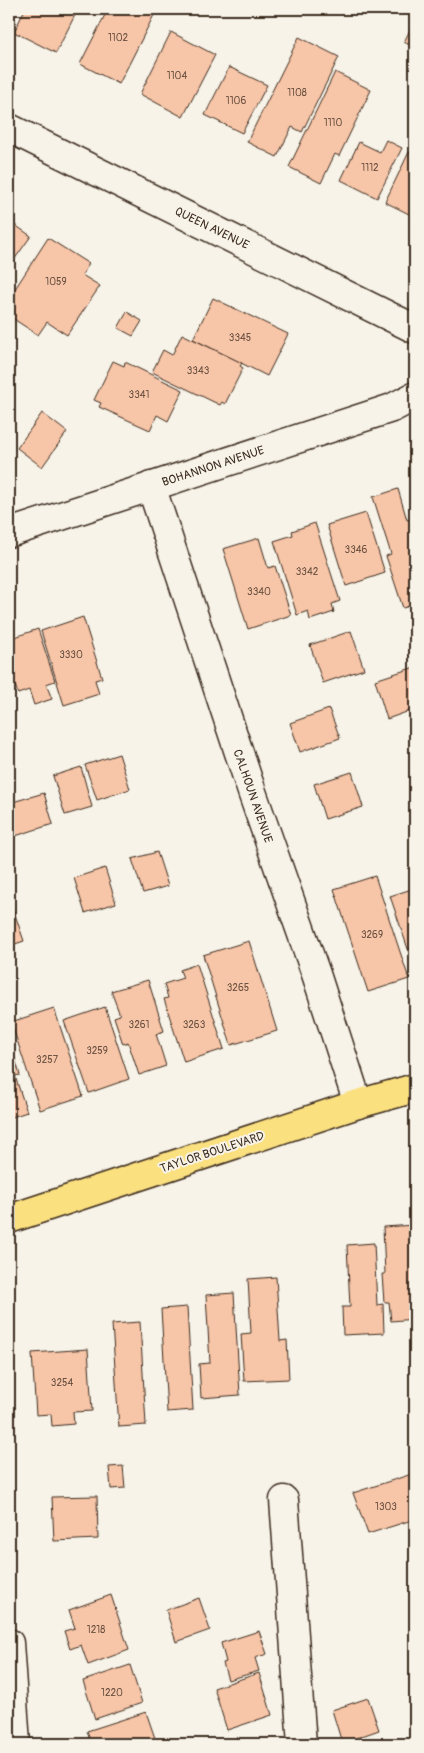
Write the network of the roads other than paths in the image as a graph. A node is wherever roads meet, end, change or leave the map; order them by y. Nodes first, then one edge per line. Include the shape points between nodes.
1 (9, 128) edge
2 (415, 329) edge
3 (415, 396) edge
4 (151, 486) junction
5 (9, 533) edge
6 (415, 1088) edge
7 (358, 1104) junction
8 (9, 1219) edge
9 (284, 1500) dead end
10 (9, 1642) edge
11 (16, 1744) edge
12 (302, 1744) edge

1 - 2 street, QUEEN AVENUE
3 - 4 street, BOHANNON AVENUE via 392,408
4 - 5 street, BOHANNON AVENUE
4 - 7 street, CALHOUN AVENUE
6 - 7 main road, TAYLOR BOULEVARD
7 - 8 main road, TAYLOR BOULEVARD
9 - 12 street
10 - 11 street

